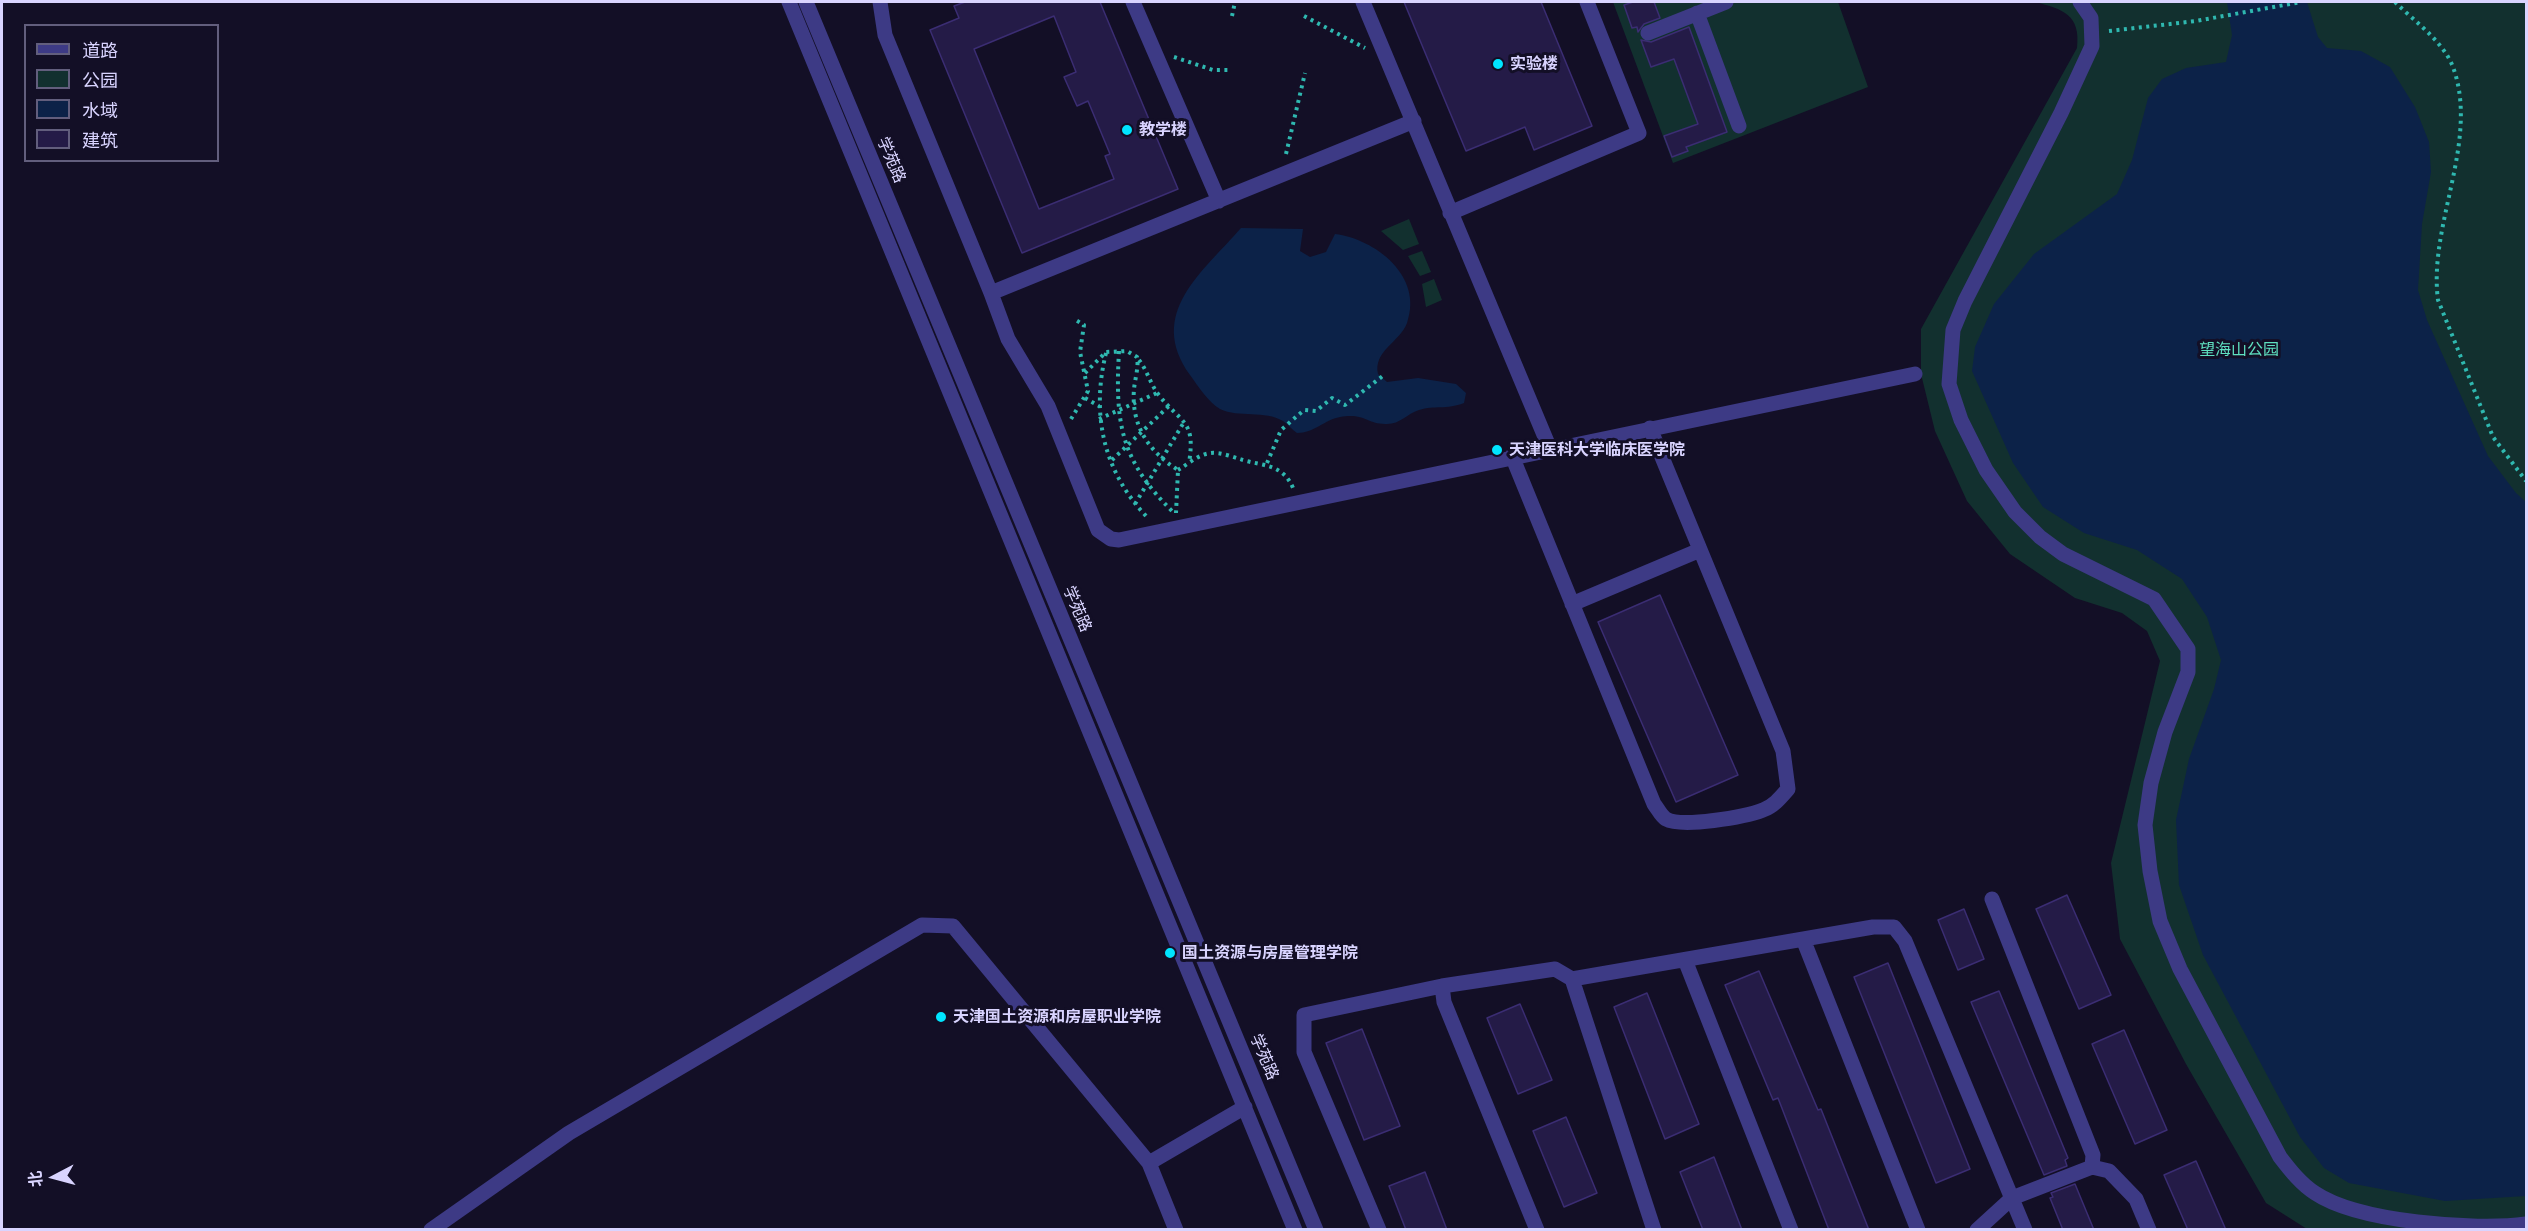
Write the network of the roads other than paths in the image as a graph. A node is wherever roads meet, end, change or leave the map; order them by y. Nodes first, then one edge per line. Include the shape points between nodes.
1 (789, 2) edge
2 (806, 2) edge
3 (880, 2) edge
4 (1133, 2) edge
5 (1363, 2) edge
6 (1587, 2) edge
7 (1726, 2) edge
8 (2080, 2) edge
9 (1697, 13) junction
10 (1648, 33) dead end
11 (1414, 122) junction
12 (1739, 126) dead end
13 (1219, 201) junction
14 (1450, 213) junction
15 (991, 293) junction
16 (1915, 374) dead end
17 (1650, 428) junction
18 (1550, 448) junction
19 (1512, 456) junction
20 (1700, 550) junction
21 (1572, 604) junction
22 (1992, 899) dead end
23 (1803, 939) junction
24 (1685, 960) junction
25 (1572, 979) junction
26 (1442, 986) junction
27 (1245, 1107) junction
28 (1149, 1163) junction
29 (2092, 1167) junction
30 (2012, 1198) junction
31 (2526, 1224) edge
32 (431, 1230) edge
33 (1176, 1230) edge
34 (1295, 1230) edge
35 (1316, 1230) edge
36 (1379, 1230) edge
37 (1537, 1230) edge
38 (1654, 1230) edge
39 (1791, 1230) edge
40 (1918, 1230) edge
41 (1977, 1230) edge
42 (2025, 1230) edge
43 (2149, 1230) edge

1 - 27 street, 学苑路
2 - 35 street, 学苑路
3 - 15 street via 885,35
4 - 13 street
5 - 11 street
6 - 14 street via 1639,133
7 - 9 street
8 - 31 street via 2091,18 2092,46 1953,330 1949,384 1961,420 1986,470 2015,512 2064,554 2154,599 2188,649 2188,672 2151,783 2145,825 2150,871 2160,921 2180,969 2280,1157 2315,1194 2346,1207 2410,1221 2463,1227
9 - 10 street
9 - 12 street
11 - 13 street
11 - 14 street
13 - 15 street
14 - 18 street
15 - 19 street via 1008,339 1044,398 1098,530 1111,539 1161,531 1181,520 1298,502
16 - 17 street
17 - 18 street
17 - 20 street
18 - 19 street
19 - 21 street
20 - 21 street
20 - 21 street via 1783,751 1788,789 1764,810 1694,823 1664,818 1654,804
22 - 29 street via 2093,1155
23 - 24 street
23 - 30 street via 1894,927 1905,941
23 - 40 street
24 - 25 street
24 - 39 street
25 - 26 street via 1555,969
25 - 38 street
26 - 36 street via 1304,1015 1304,1052
26 - 37 street via 1444,1002
27 - 28 street
27 - 34 street, 学苑路
28 - 32 street via 953,926 922,925 569,1133
28 - 33 street
29 - 30 street
29 - 43 street via 2109,1172 2136,1199
30 - 41 street
30 - 42 street

